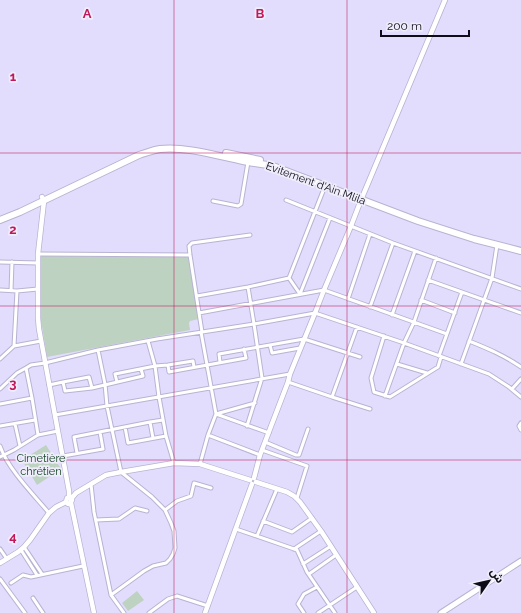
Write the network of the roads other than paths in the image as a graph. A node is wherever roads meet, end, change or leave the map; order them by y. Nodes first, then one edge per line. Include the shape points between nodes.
1 (445, 0) edge
2 (248, 162) junction
3 (326, 186) junction
4 (361, 198) junction
5 (43, 199) junction
6 (286, 200) dead end
7 (213, 201) dead end
8 (315, 212) junction
9 (0, 216) edge
10 (330, 218) junction
11 (0, 220) edge
12 (351, 226) junction
13 (250, 234) dead end
14 (370, 234) junction
15 (393, 243) junction
16 (497, 245) junction
17 (521, 247) edge
18 (415, 251) junction
19 (521, 251) edge
20 (38, 254) junction
21 (190, 255) junction
22 (436, 258) junction
23 (0, 262) edge
24 (12, 262) junction
25 (38, 263) junction
26 (290, 278) junction
27 (492, 278) junction
28 (428, 280) junction
29 (248, 287) junction
30 (39, 289) junction
31 (521, 289) edge
32 (0, 290) edge
33 (324, 290) junction
34 (10, 291) junction
35 (17, 291) junction
36 (462, 292) junction
37 (300, 294) junction
38 (197, 296) junction
39 (348, 299) junction
40 (484, 299) junction
41 (422, 300) junction
42 (250, 304) junction
43 (370, 307) junction
44 (199, 313) junction
45 (315, 313) junction
46 (455, 313) junction
47 (521, 313) edge
48 (392, 315) junction
49 (414, 322) junction
50 (254, 324) junction
51 (357, 328) junction
52 (202, 332) junction
53 (447, 334) junction
54 (384, 336) junction
55 (304, 338) junction
56 (42, 341) junction
57 (148, 341) junction
58 (469, 341) junction
59 (404, 343) junction
60 (270, 345) junction
61 (14, 346) junction
62 (258, 347) junction
63 (300, 348) junction
64 (244, 349) junction
65 (98, 350) junction
66 (348, 353) junction
67 (440, 356) junction
68 (360, 357) dead end
69 (0, 359) edge
70 (220, 362) junction
71 (45, 363) junction
72 (397, 364) junction
73 (461, 364) junction
74 (168, 365) junction
75 (207, 365) junction
76 (155, 366) junction
77 (194, 367) junction
78 (521, 367) edge
79 (26, 368) junction
80 (141, 369) junction
81 (427, 373) junction
82 (290, 374) junction
83 (262, 378) junction
84 (521, 379) edge
85 (63, 382) junction
86 (117, 382) junction
87 (288, 382) junction
88 (105, 384) junction
89 (49, 385) junction
90 (92, 388) junction
91 (211, 388) junction
92 (512, 389) junction
93 (0, 390) edge
94 (385, 396) junction
95 (159, 397) junction
96 (332, 397) junction
97 (521, 397) edge
98 (32, 398) junction
99 (255, 403) junction
100 (0, 404) edge
101 (107, 406) junction
102 (370, 409) dead end
103 (216, 414) junction
104 (55, 415) junction
105 (35, 420) junction
106 (163, 420) junction
107 (150, 422) junction
108 (521, 423) edge
109 (15, 424) junction
110 (0, 426) edge
111 (247, 426) junction
112 (125, 427) junction
113 (308, 429) dead end
114 (112, 430) junction
115 (521, 430) edge
116 (58, 431) junction
117 (100, 432) junction
118 (269, 434) junction
119 (38, 435) junction
120 (208, 435) junction
121 (166, 436) junction
122 (154, 438) junction
123 (266, 442) junction
124 (0, 446) edge
125 (20, 446) junction
126 (261, 452) junction
127 (77, 453) junction
128 (2, 456) edge
129 (63, 456) junction
130 (174, 463) junction
131 (200, 464) junction
132 (121, 472) junction
133 (253, 481) junction
134 (91, 484) junction
135 (211, 488) dead end
136 (277, 488) junction
137 (297, 498) junction
138 (69, 500) junction
139 (165, 510) junction
140 (147, 511) dead end
141 (49, 513) junction
142 (312, 518) junction
143 (96, 520) junction
144 (263, 521) junction
145 (236, 529) junction
146 (321, 531) junction
147 (257, 536) junction
148 (331, 546) junction
149 (23, 548) junction
150 (0, 549) edge
151 (294, 549) junction
152 (336, 555) junction
153 (7, 559) junction
154 (521, 561) edge
155 (0, 563) edge
156 (303, 564) junction
157 (83, 566) junction
158 (42, 574) junction
159 (309, 574) junction
160 (37, 575) junction
161 (0, 579) edge
162 (11, 583) dead end
163 (317, 587) junction
164 (357, 587) junction
165 (111, 595) junction
166 (33, 598) dead end
167 (208, 606) junction
168 (330, 606) junction
169 (372, 612) edge
170 (25, 613) edge
171 (43, 613) edge
172 (94, 613) edge
173 (124, 613) edge
174 (149, 613) edge
175 (205, 613) edge
176 (304, 613) edge
177 (318, 613) edge
178 (335, 613) edge
179 (441, 613) edge

1 - 4 street
2 - 3 highway, Evitement d'Ain Mlila via 273,166
2 - 5 highway, Evitement d'Ain Mlila via 194,151 159,149 139,155
2 - 7 street via 241,204 238,206
3 - 4 highway, Evitement d'Ain Mlila
3 - 8 street
4 - 5 highway, Evitement d'Ain Mlila via 297,170 273,163 194,147 158,145 140,150
4 - 12 street
4 - 16 highway, Evitement d'Ain Mlila via 439,228
4 - 17 highway, Evitement d'Ain Mlila via 470,234
5 - 9 highway, Evitement d'Ain Mlila
5 - 11 highway, Evitement d'Ain Mlila
5 - 20 street
6 - 8 street
8 - 10 street
8 - 26 street
10 - 12 street
10 - 37 street
12 - 14 street
12 - 33 street
13 - 21 street via 192,243 189,246
14 - 15 street
14 - 39 street
15 - 18 street
15 - 43 street
16 - 19 highway, Evitement d'Ain Mlila
16 - 27 street
18 - 22 street
18 - 48 street
20 - 21 street
20 - 25 street
21 - 38 street
22 - 27 street
22 - 28 street
23 - 24 street
24 - 25 street
24 - 34 street
25 - 30 street
26 - 29 street
26 - 37 street
27 - 31 street
27 - 40 street
28 - 36 street
28 - 41 street
29 - 38 street
29 - 42 street
30 - 35 street
30 - 56 street via 38,318
32 - 34 street
33 - 37 street
33 - 39 street
33 - 45 street
34 - 35 street
35 - 61 street
36 - 40 street
36 - 46 street
37 - 42 street
38 - 44 street
39 - 43 street
40 - 47 street
40 - 58 street
41 - 46 street
41 - 49 street
42 - 44 street
42 - 50 street
43 - 48 street
44 - 52 street
45 - 50 street
45 - 51 street
45 - 55 street
46 - 53 street
48 - 49 street
49 - 53 street
49 - 59 street
50 - 52 street
50 - 62 street
51 - 54 street
51 - 66 street
52 - 57 street
52 - 75 street
53 - 67 street
54 - 59 street
54 - 94 street via 370,378 374,392
55 - 60 street
55 - 63 street
55 - 66 street
56 - 61 street
56 - 71 street
57 - 65 street
57 - 76 street
58 - 73 street
58 - 78 street via 510,359
59 - 67 street
59 - 72 street
60 - 62 street
60 - 63 street via 272,353
61 - 69 street
62 - 64 street
62 - 83 street
63 - 82 street
64 - 70 street via 219,354
64 - 70 street via 246,358
65 - 71 street
65 - 88 street
66 - 68 street
66 - 96 street
67 - 73 street
67 - 81 street via 438,367
70 - 75 street
71 - 79 street
71 - 89 street
72 - 81 street
72 - 94 street
73 - 92 street via 489,374
74 - 76 street
74 - 77 street via 193,360
74 - 77 street via 169,372
75 - 77 street
75 - 91 street
76 - 80 street
76 - 95 street
79 - 93 street
79 - 98 street
80 - 86 street via 143,376
80 - 86 street via 115,374
81 - 94 street via 390,397
82 - 83 street
82 - 87 street
83 - 91 street
83 - 99 street
84 - 92 street
85 - 89 street
85 - 90 street via 65,391
85 - 90 street via 89,377
86 - 88 street
87 - 96 street
87 - 118 street
88 - 90 street
88 - 101 street
89 - 104 street
91 - 95 street
91 - 103 street
92 - 97 street
95 - 101 street
95 - 106 street
96 - 102 street
98 - 100 street
98 - 105 street
99 - 103 street
99 - 111 street
101 - 104 street
101 - 114 street
103 - 111 street
103 - 120 street
104 - 116 street
105 - 109 street
105 - 119 street
106 - 107 street
106 - 121 street
107 - 112 street
107 - 122 street
108 - 115 street
109 - 110 street
109 - 125 street
111 - 118 street
112 - 114 street
112 - 122 street via 128,443
113 - 123 street via 299,455
114 - 117 street
114 - 132 street
116 - 119 street
116 - 129 street
117 - 127 street via 74,438
117 - 127 street via 103,449
118 - 123 street
119 - 125 street
120 - 126 street
120 - 131 street
121 - 122 street
121 - 130 street
123 - 126 street
124 - 128 street
125 - 128 street
126 - 133 street
126 - 137 street via 307,466
127 - 129 street
128 - 141 street
129 - 138 street
130 - 131 street
130 - 132 street
131 - 133 street
132 - 134 street via 104,476
132 - 139 street
133 - 136 street
133 - 145 street
134 - 138 street
134 - 143 street
135 - 139 street via 194,483 191,496
136 - 137 street
136 - 144 street
137 - 142 street
138 - 141 street
138 - 157 street
139 - 165 street via 175,540 175,548 170,559 144,571
140 - 143 street via 136,508 119,519
141 - 149 street
142 - 144 street via 292,532
142 - 146 street
143 - 165 street
144 - 147 street
145 - 147 street
145 - 167 street
146 - 148 street
146 - 151 street
147 - 151 street
148 - 152 street
148 - 156 street
149 - 153 street
149 - 158 street
149 - 160 street
150 - 153 street
151 - 156 street via 297,550
152 - 159 street
152 - 164 street
153 - 155 street
154 - 179 main road
156 - 159 street
157 - 158 street
157 - 172 street
158 - 160 street
159 - 163 street
160 - 162 street via 24,575
161 - 170 street
163 - 168 street
163 - 176 street via 304,594 298,604
164 - 168 street
164 - 169 street
165 - 173 street
166 - 171 street
167 - 174 street via 177,596 168,599
167 - 175 street
168 - 177 street
168 - 178 street

